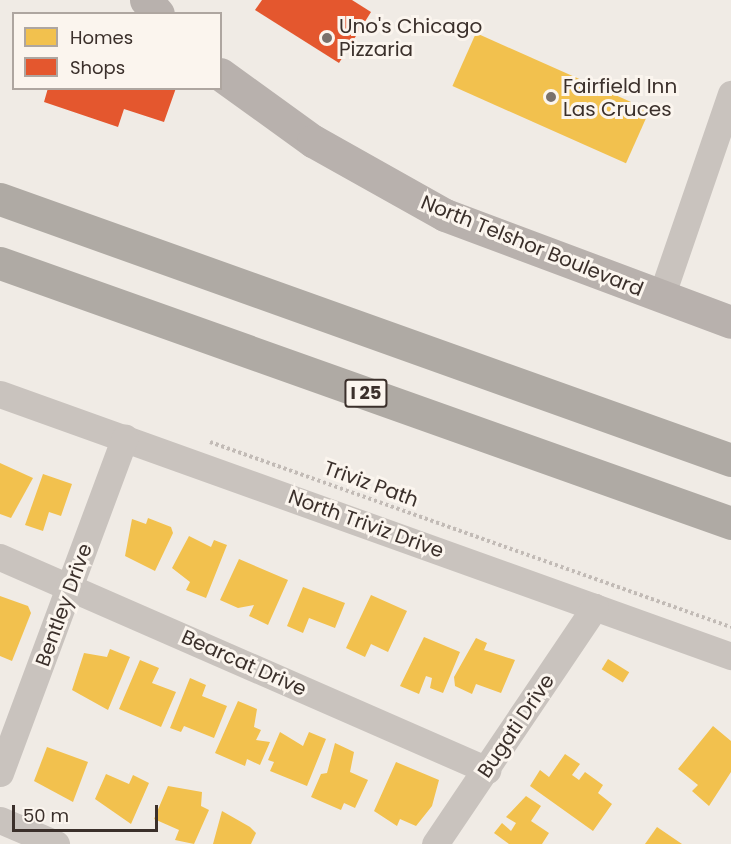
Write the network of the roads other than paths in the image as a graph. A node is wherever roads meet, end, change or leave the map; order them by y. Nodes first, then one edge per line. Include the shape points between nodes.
1 (146, 0) edge
2 (156, 12) edge
3 (222, 75) edge
4 (731, 94) edge
5 (0, 199) edge
6 (0, 263) edge
7 (661, 297) junction
8 (731, 322) edge
9 (0, 394) edge
10 (125, 437) junction
11 (731, 460) edge
12 (731, 523) edge
13 (0, 557) edge
14 (72, 587) junction
15 (595, 608) junction
16 (731, 656) edge
17 (487, 770) junction
18 (0, 773) edge
19 (0, 820) edge
20 (56, 844) edge
21 (435, 844) edge

1 - 2 main road
3 - 7 main road, North Telshor Boulevard via 313,141 445,215
4 - 7 street
5 - 11 highway
6 - 12 highway, I 25
7 - 8 main road, North Telshor Boulevard
9 - 10 street, North Triviz Drive
10 - 14 street, Bentley Drive
10 - 15 street, North Triviz Drive
13 - 14 street, Bearcat Drive
14 - 17 street, Bearcat Drive
14 - 18 street, Bentley Drive
15 - 16 street, North Triviz Drive
15 - 17 street, Bugati Drive
17 - 21 street, Bugati Drive
19 - 20 street

